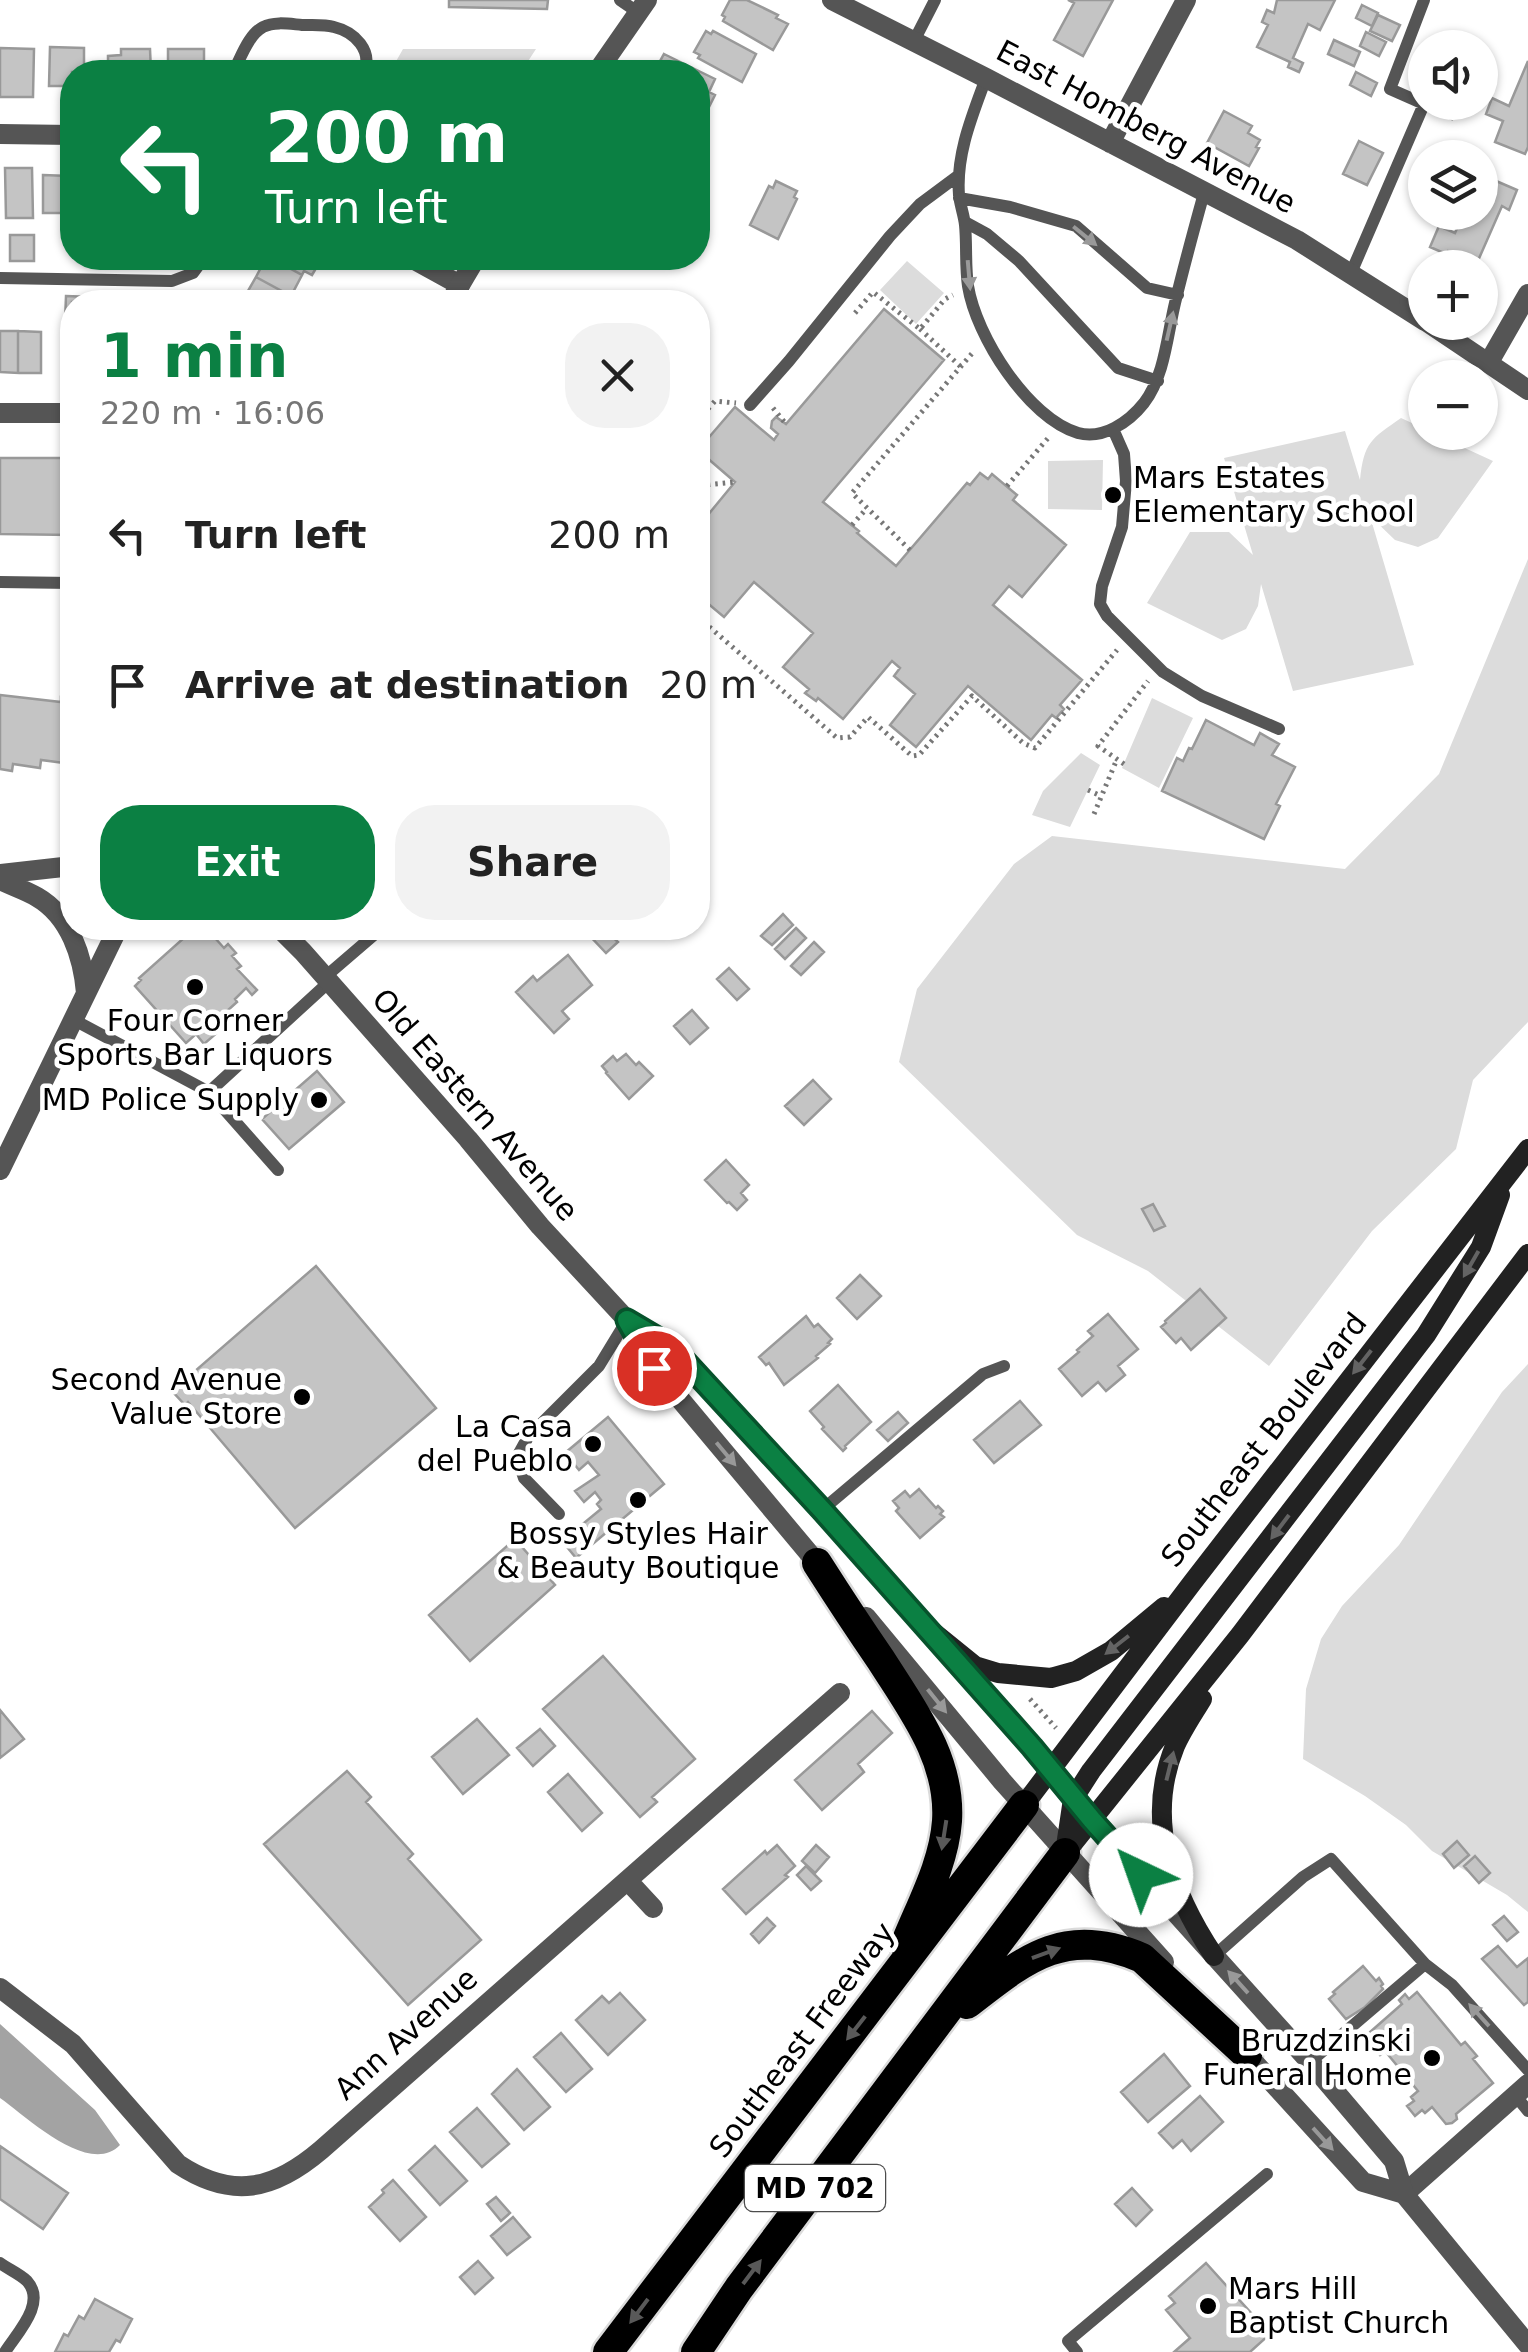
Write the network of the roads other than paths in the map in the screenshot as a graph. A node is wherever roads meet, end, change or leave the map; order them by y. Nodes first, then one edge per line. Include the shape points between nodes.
1 (620, 0) edge
2 (935, 0) edge
3 (1186, 0) edge
4 (1424, 0) edge
5 (838, 1) edge
6 (643, 6) edge
7 (914, 41) junction
8 (240, 60) edge
9 (367, 60) edge
10 (606, 60) edge
11 (986, 78) junction
12 (0, 134) edge
13 (60, 136) edge
14 (1110, 143) junction
15 (959, 175) junction
16 (1204, 192) junction
17 (960, 198) junction
18 (965, 222) junction
19 (194, 270) edge
20 (425, 270) edge
21 (1351, 273) junction
22 (0, 278) edge
23 (449, 290) edge
24 (1528, 294) edge
25 (1178, 295) junction
26 (1408, 310) edge
27 (1454, 340) edge
28 (1486, 360) edge
29 (1490, 360) edge
30 (1498, 368) edge
31 (1158, 381) junction
32 (1528, 390) edge
33 (750, 405) road end
34 (0, 413) edge
35 (60, 413) edge
36 (1113, 429) junction
37 (0, 582) edge
38 (60, 583) edge
39 (1279, 729) dead end
40 (60, 865) edge
41 (0, 877) edge
42 (60, 916) edge
43 (74, 940) edge
44 (112, 940) edge
45 (298, 940) edge
46 (369, 940) edge
47 (327, 979) junction
48 (86, 993) junction
49 (74, 1020) junction
50 (208, 1092) junction
51 (1528, 1148) edge
52 (0, 1170) edge
53 (278, 1170) dead end
54 (1508, 1174) junction
55 (1528, 1254) edge
56 (627, 1320) junction
57 (1004, 1366) dead end
58 (822, 1510) junction
59 (558, 1514) dead end
60 (817, 1563) junction
61 (1192, 1583) junction
62 (917, 1619) junction
63 (1240, 1635) junction
64 (840, 1693) dead end
65 (1051, 1770) junction
66 (1074, 1799) junction
67 (1024, 1806) junction
68 (1092, 1820) junction
69 (1065, 1853) junction
70 (628, 1880) junction
71 (653, 1908) dead end
72 (1214, 1956) junction
73 (1426, 1964) junction
74 (0, 1988) edge
75 (886, 1989) junction
76 (937, 2027) junction
77 (1247, 2055) junction
78 (1310, 2062) junction
79 (1528, 2070) edge
80 (1524, 2097) edge
81 (1267, 2174) dead end
82 (1404, 2194) junction
83 (0, 2263) edge
84 (1528, 2346) edge
85 (6, 2352) edge
86 (608, 2352) edge
87 (696, 2352) edge
88 (1077, 2352) edge

1 - 6 lane
2 - 7 lane
3 - 14 street
4 - 21 lane via 1390,89 1424,104
5 - 7 street, East Homberg Avenue
6 - 10 street
7 - 11 street, East Homberg Avenue
8 - 9 lane via 263,27 280,23 334,27 356,36
11 - 14 street, East Homberg Avenue
11 - 15 lane
12 - 13 street
14 - 16 street, East Homberg Avenue
15 - 17 lane
15 - 33 lane via 890,236
16 - 21 street, East Homberg Avenue
16 - 25 lane
17 - 18 lane
17 -> 25 lane via 1076,226 1147,288
18 - 31 lane via 1019,261 1118,368
18 -> 36 lane via 968,287 978,319 1015,382 1042,412 1078,433
19 - 22 lane via 172,281
20 - 23 street
21 - 26 street, East Homberg Avenue
24 - 29 street
31 -> 25 lane
27 - 28 street, East Homberg Avenue
30 - 32 street, East Homberg Avenue
31 - 36 lane via 1133,416
34 - 35 street
36 - 39 lane via 1126,481 1122,528 1100,604 1164,672
37 - 38 lane
40 - 41 street
41 - 42 street
43 - 48 street
44 - 48 street
45 - 47 street, Old Eastern Avenue
46 - 47 lane
47 - 50 lane
47 - 56 street, Old Eastern Avenue
48 - 49 street
49 - 50 lane
49 - 52 street
50 - 53 lane
51 - 54 main road, Southeast Boulevard / MD 702
54 -> 61 main road, Southeast Boulevard / MD 702
54 -> 66 main road via 1481,1247 1426,1335
55 - 63 main road, MD 702
56 - 58 street, Old Eastern Avenue via 671,1346
56 - 59 lane via 599,1366 528,1437 517,1457 524,1478
56 -> 60 street, Old Eastern Avenue via 654,1368
57 - 58 lane via 983,1374
58 - 62 street, Old Eastern Avenue
60 -> 67 street, Old Eastern Avenue
60 -> 75 highway via 917,1716 944,1778 942,1850
61 -> 62 main road via 1111,1651 1051,1678 975,1666
61 - 65 main road, Southeast Boulevard / MD 702
62 - 65 street, Old Eastern Avenue
63 - 68 main road, MD 702
72 -> 63 main road via 1192,1924 1168,1864 1163,1798 1176,1744
64 - 70 street, Ann Avenue
65 - 66 street, Old Eastern Avenue
65 - 67 main road, Southeast Freeway / MD 702
66 - 68 street, Old Eastern Avenue
66 - 69 main road
67 - 69 street, Old Eastern Avenue
67 - 75 highway, Southeast Freeway / MD 702
68 - 69 main road, MD 702
68 - 72 street, Old Eastern Avenue
69 - 76 highway, MD 702
69 - 77 street, Old Eastern Avenue
70 - 71 street
70 - 74 street, Ann Avenue via 300,2168 261,2183 217,2184 178,2164 73,2044
72 - 73 lane via 1331,1859
78 -> 72 street, Old Eastern Avenue
73 - 78 lane
79 -> 73 lane
75 -> 86 highway, Southeast Freeway / MD 702
76 -> 77 highway via 1048,1950 1103,1945 1142,1958
87 -> 76 highway, MD 702
77 -> 82 street, Old Eastern Avenue via 1362,2182
78 - 82 street, Old Eastern Avenue via 1394,2161
80 - 82 street
81 - 88 lane via 1068,2342
82 - 84 street, Old Eastern Avenue
83 - 85 lane via 28,2282 34,2296

